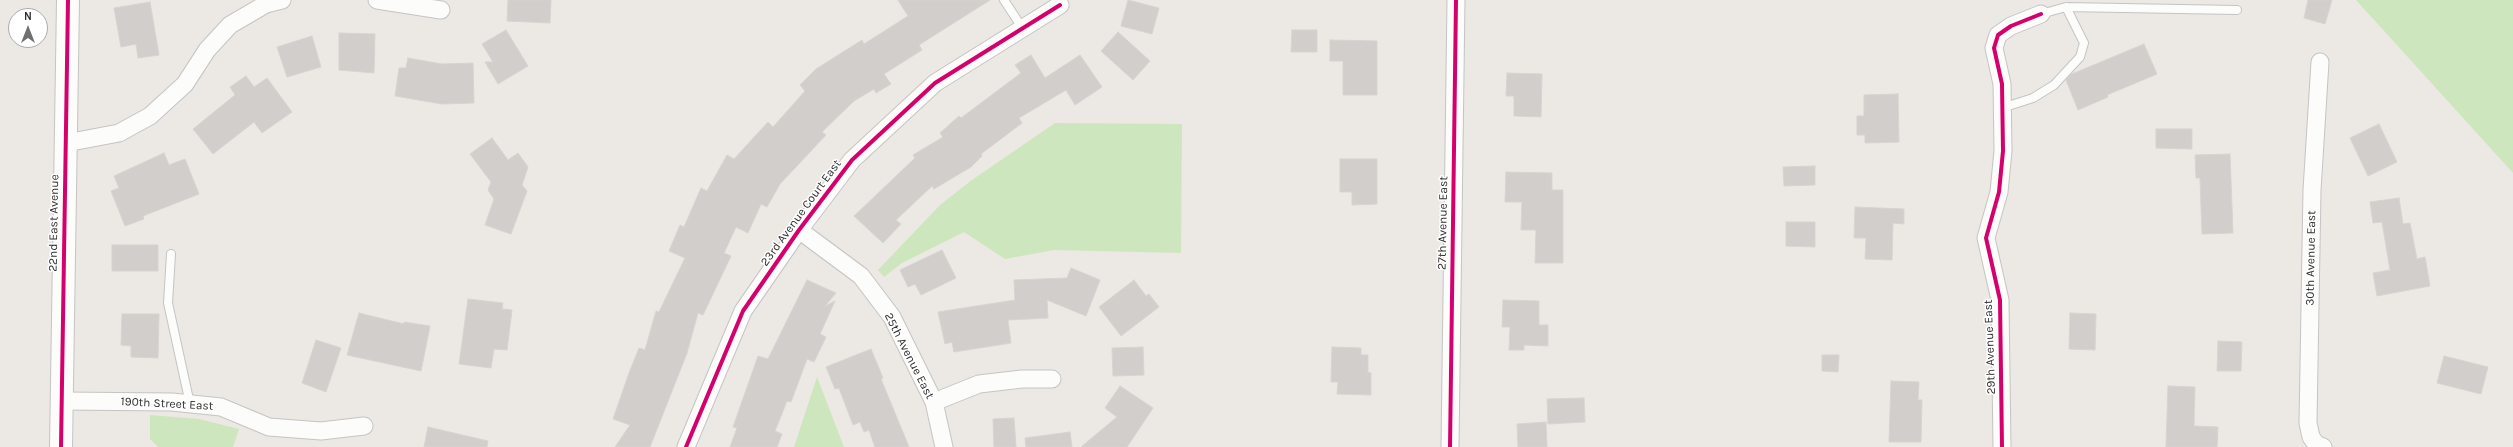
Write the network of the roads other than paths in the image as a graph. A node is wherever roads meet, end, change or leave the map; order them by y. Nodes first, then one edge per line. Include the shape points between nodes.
1 (68, 0) edge
2 (282, 0) edge
3 (377, 0) edge
4 (1004, 0) edge
5 (1456, 0) edge
6 (1060, 6) dead end
7 (2066, 7) junction
8 (441, 10) dead end
9 (2237, 10) dead end
10 (2041, 14) joint
11 (1022, 29) junction
12 (2320, 62) dead end
13 (2002, 108) junction
14 (66, 143) junction
15 (799, 230) junction
16 (171, 254) dead end
17 (1052, 379) dead end
18 (62, 401) junction
19 (934, 402) junction
20 (190, 404) junction
21 (364, 426) dead end
22 (61, 447) edge
23 (686, 447) edge
24 (944, 447) edge
25 (1450, 447) edge
26 (2002, 447) edge
27 (2323, 447) edge

1 - 14 street, 22nd East Avenue
2 - 14 street via 266,4 230,25 207,50 185,84 150,116 119,133
3 - 8 street
4 - 11 lane
5 - 25 street, 27th Avenue East
6 - 11 street, 23rd Avenue Court East
7 - 9 lane
7 - 10 lane
7 - 13 lane via 2084,42 2080,57 2054,85 2032,98
10 - 13 street, 29th Avenue East via 2011,26 1998,35 1994,48 2002,84
11 - 15 street, 23rd Avenue Court East via 935,83 852,160
12 - 27 street, 30th Avenue East via 2312,190 2308,423 2311,437 2316,444
13 - 26 street, 29th Avenue East via 2003,150 1999,192 1986,238 2000,300
14 - 18 street, 22nd East Avenue
15 - 19 street, 25th Avenue East via 861,276 892,318
15 - 23 street, 23rd Avenue Court East via 743,311
16 - 20 lane via 168,303
17 - 19 street via 1022,379 979,384
18 - 20 street, 190th Street East
18 - 22 street, 22nd East Avenue
19 - 24 street, 25th Avenue East
20 - 21 street, 190th Street East via 221,407 269,427 321,431

